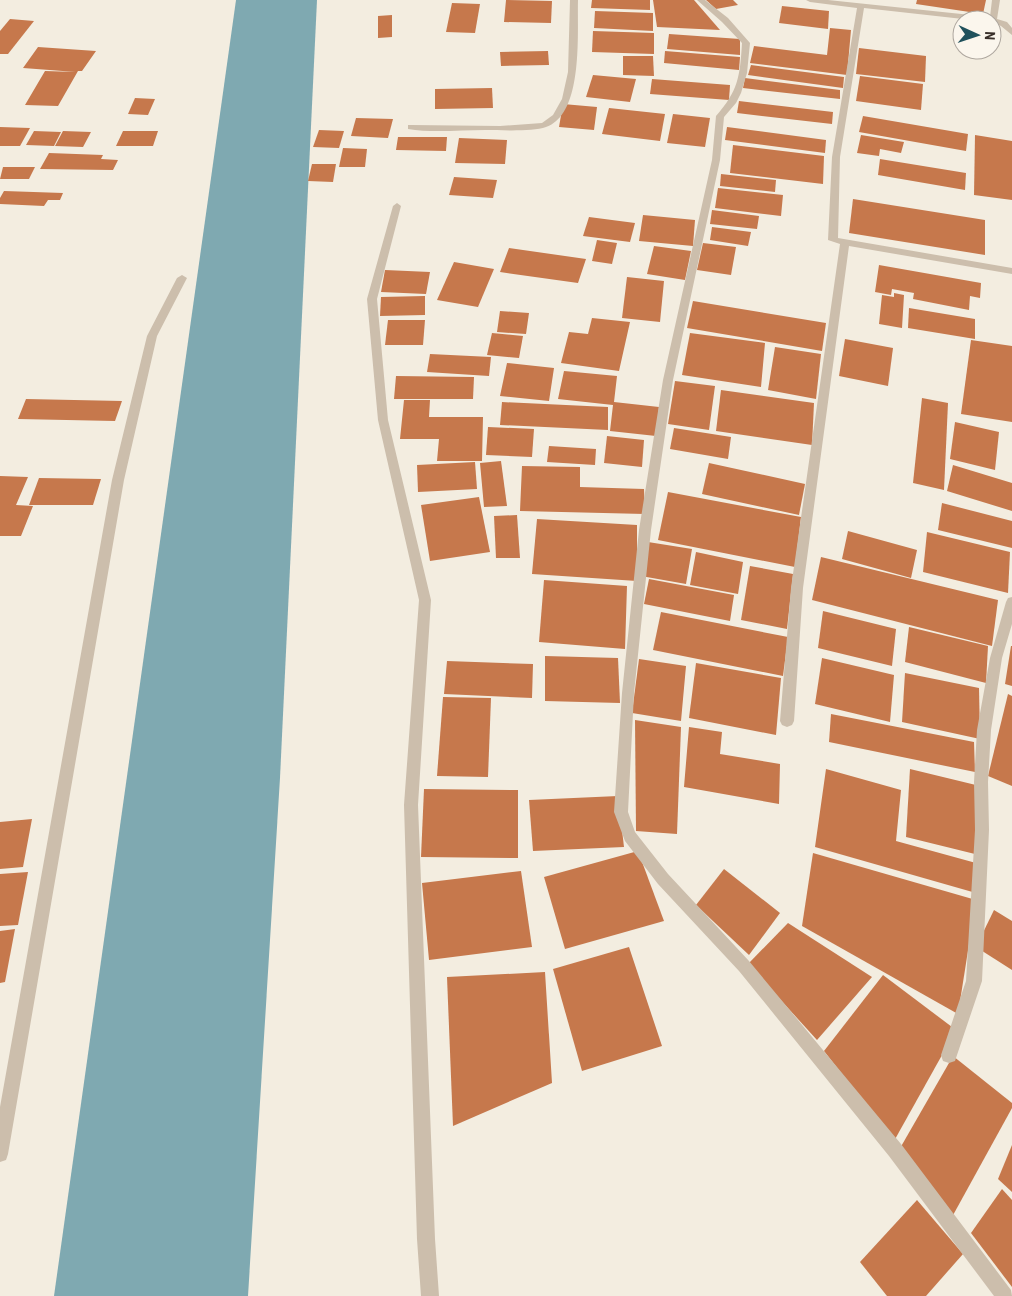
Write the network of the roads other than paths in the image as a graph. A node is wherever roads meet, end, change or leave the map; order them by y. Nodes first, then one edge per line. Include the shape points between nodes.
1 (574, 0) edge
2 (701, 0) edge
3 (810, 0) edge
4 (861, 6) junction
5 (952, 16) edge
6 (1002, 23) edge
7 (1012, 33) edge
8 (411, 127) dead end
9 (397, 206) dead end
10 (845, 242) junction
11 (1012, 271) edge
12 (182, 278) dead end
13 (1012, 602) edge
14 (787, 721) dead end
15 (949, 1055) dead end
16 (5, 1097) edge
17 (0, 1154) edge
18 (430, 1296) edge
19 (1005, 1296) edge

1 - 8 street via 572,72 566,99 556,116 544,125
2 - 19 street via 746,43 745,60 739,87 728,110 720,116 716,160 668,380 643,549 628,693 622,812 630,836 663,879 744,966 895,1150
3 - 4 street
4 - 5 street
4 - 10 street via 836,157 833,240
6 - 7 street
9 - 18 street via 372,299 383,420 425,600 410,806
10 - 11 street
10 - 14 street via 797,588
12 - 16 street via 152,336 118,480
13 - 15 street via 996,658 984,730 974,981
16 - 17 street

